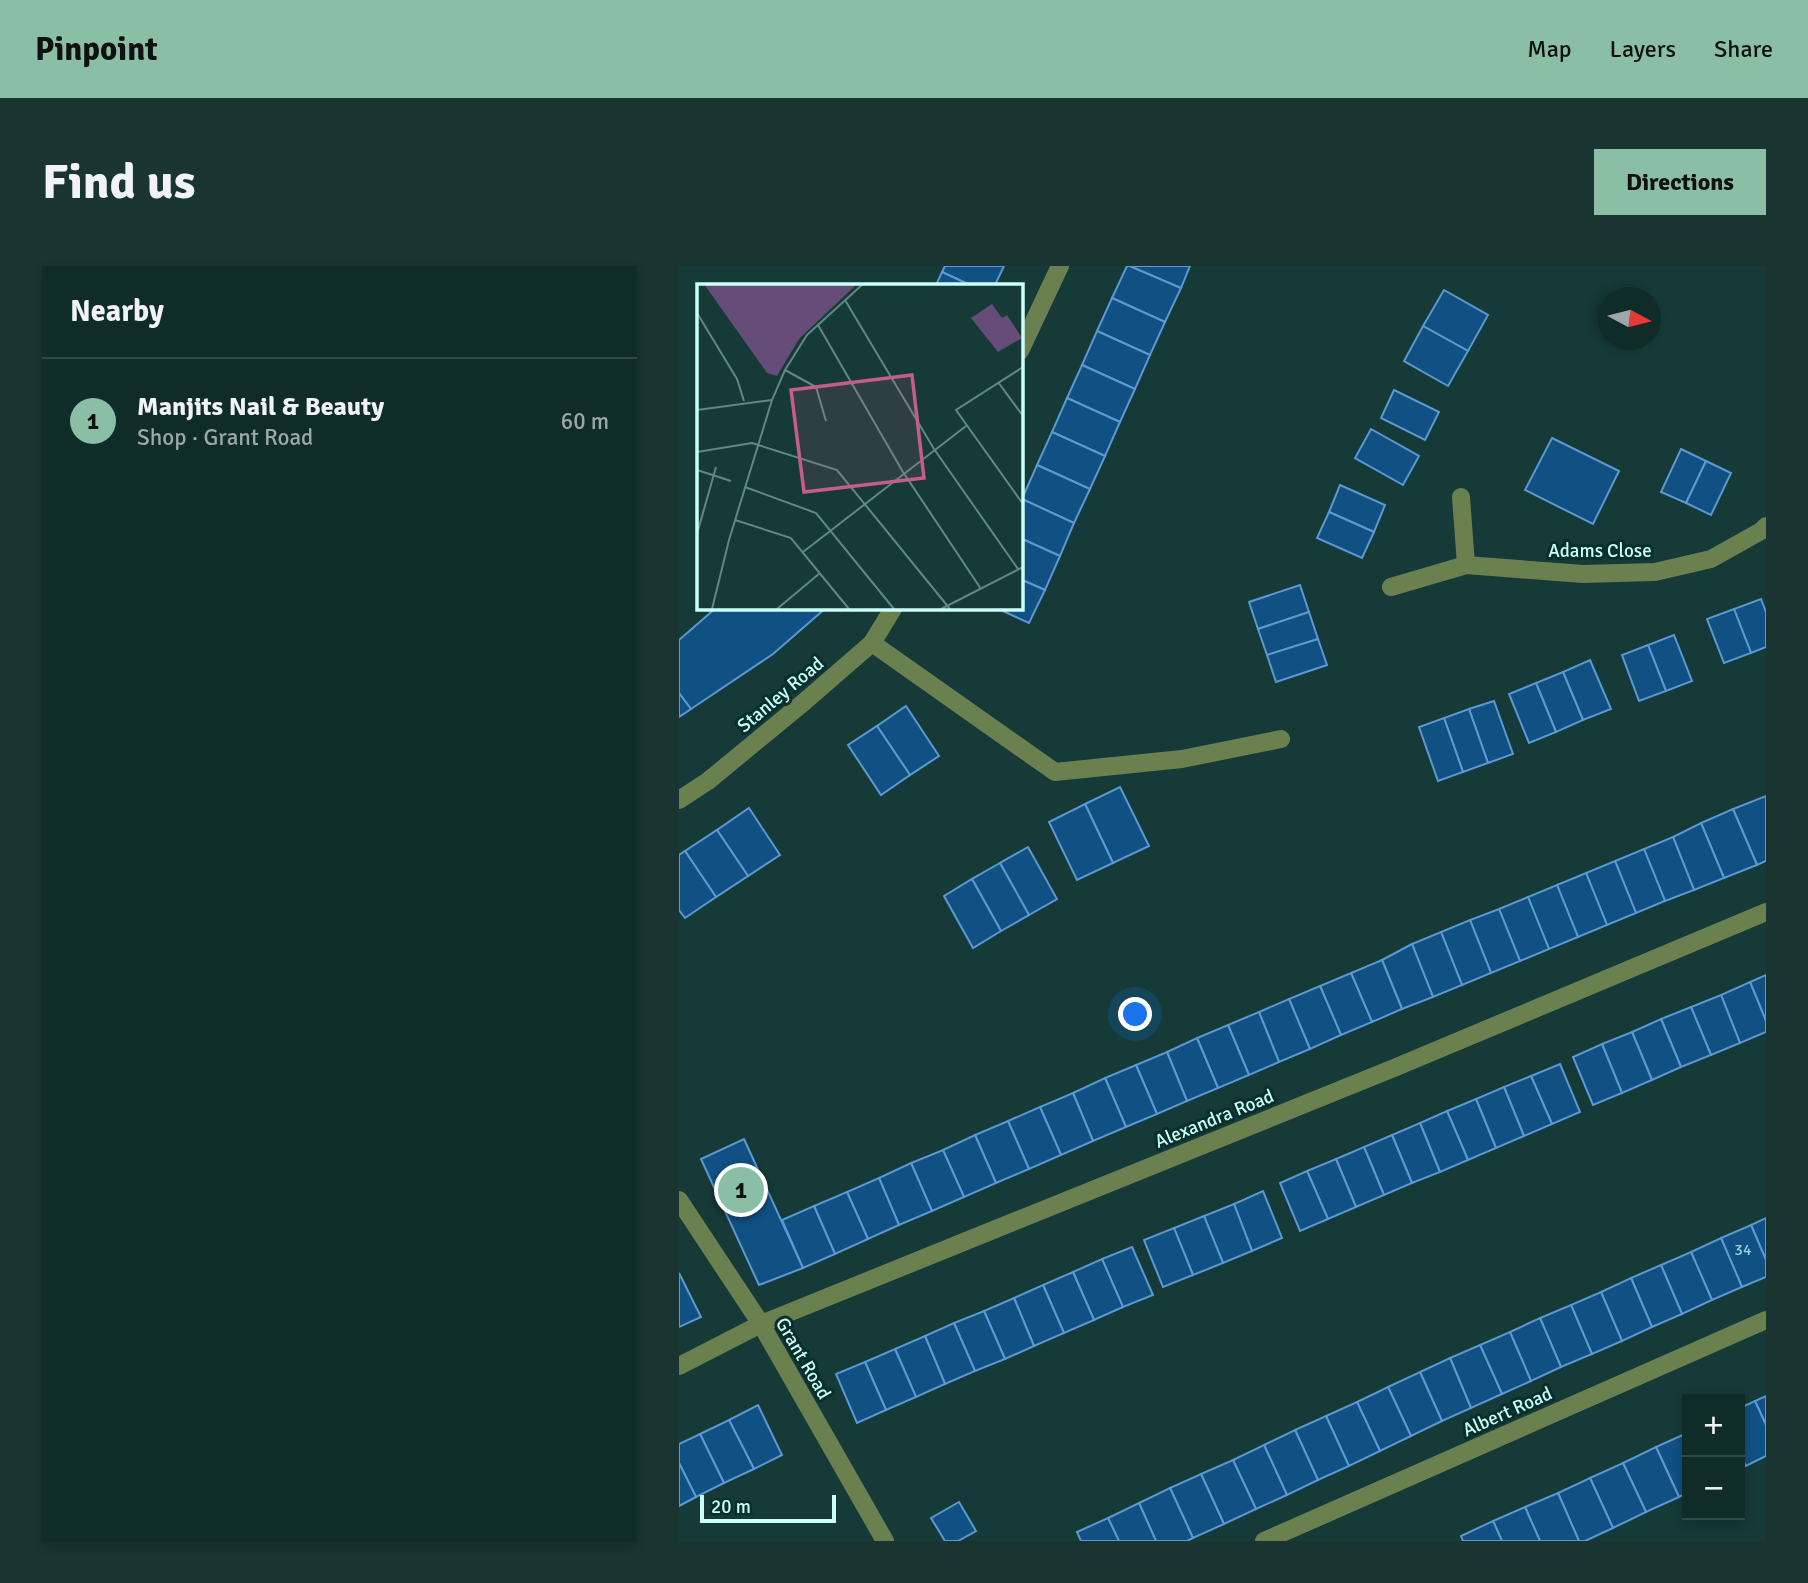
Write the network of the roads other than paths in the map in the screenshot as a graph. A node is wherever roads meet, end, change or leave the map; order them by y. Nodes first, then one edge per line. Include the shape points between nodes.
1 (1061, 266) edge
2 (1022, 347) edge
3 (1461, 497) dead end
4 (1766, 526) edge
5 (1466, 565) junction
6 (1391, 586) dead end
7 (893, 609) edge
8 (872, 643) junction
9 (1281, 739) dead end
10 (679, 800) edge
11 (1766, 912) edge
12 (679, 1200) edge
13 (1766, 1320) edge
14 (761, 1324) junction
15 (679, 1366) edge
16 (885, 1541) edge
17 (1264, 1541) edge

1 - 2 street
3 - 5 street
4 - 5 street, Adams Close via 1711,559 1655,572 1583,574
5 - 6 street, Adams Close
7 - 8 street, Stanley Road
8 - 9 street via 1055,772 1182,760
8 - 10 street, Stanley Road via 719,772
11 - 14 street, Alexandra Road
12 - 14 street, Grant Road
13 - 17 street, Albert Road
14 - 15 street, Alexandra Road
14 - 16 street, Grant Road

